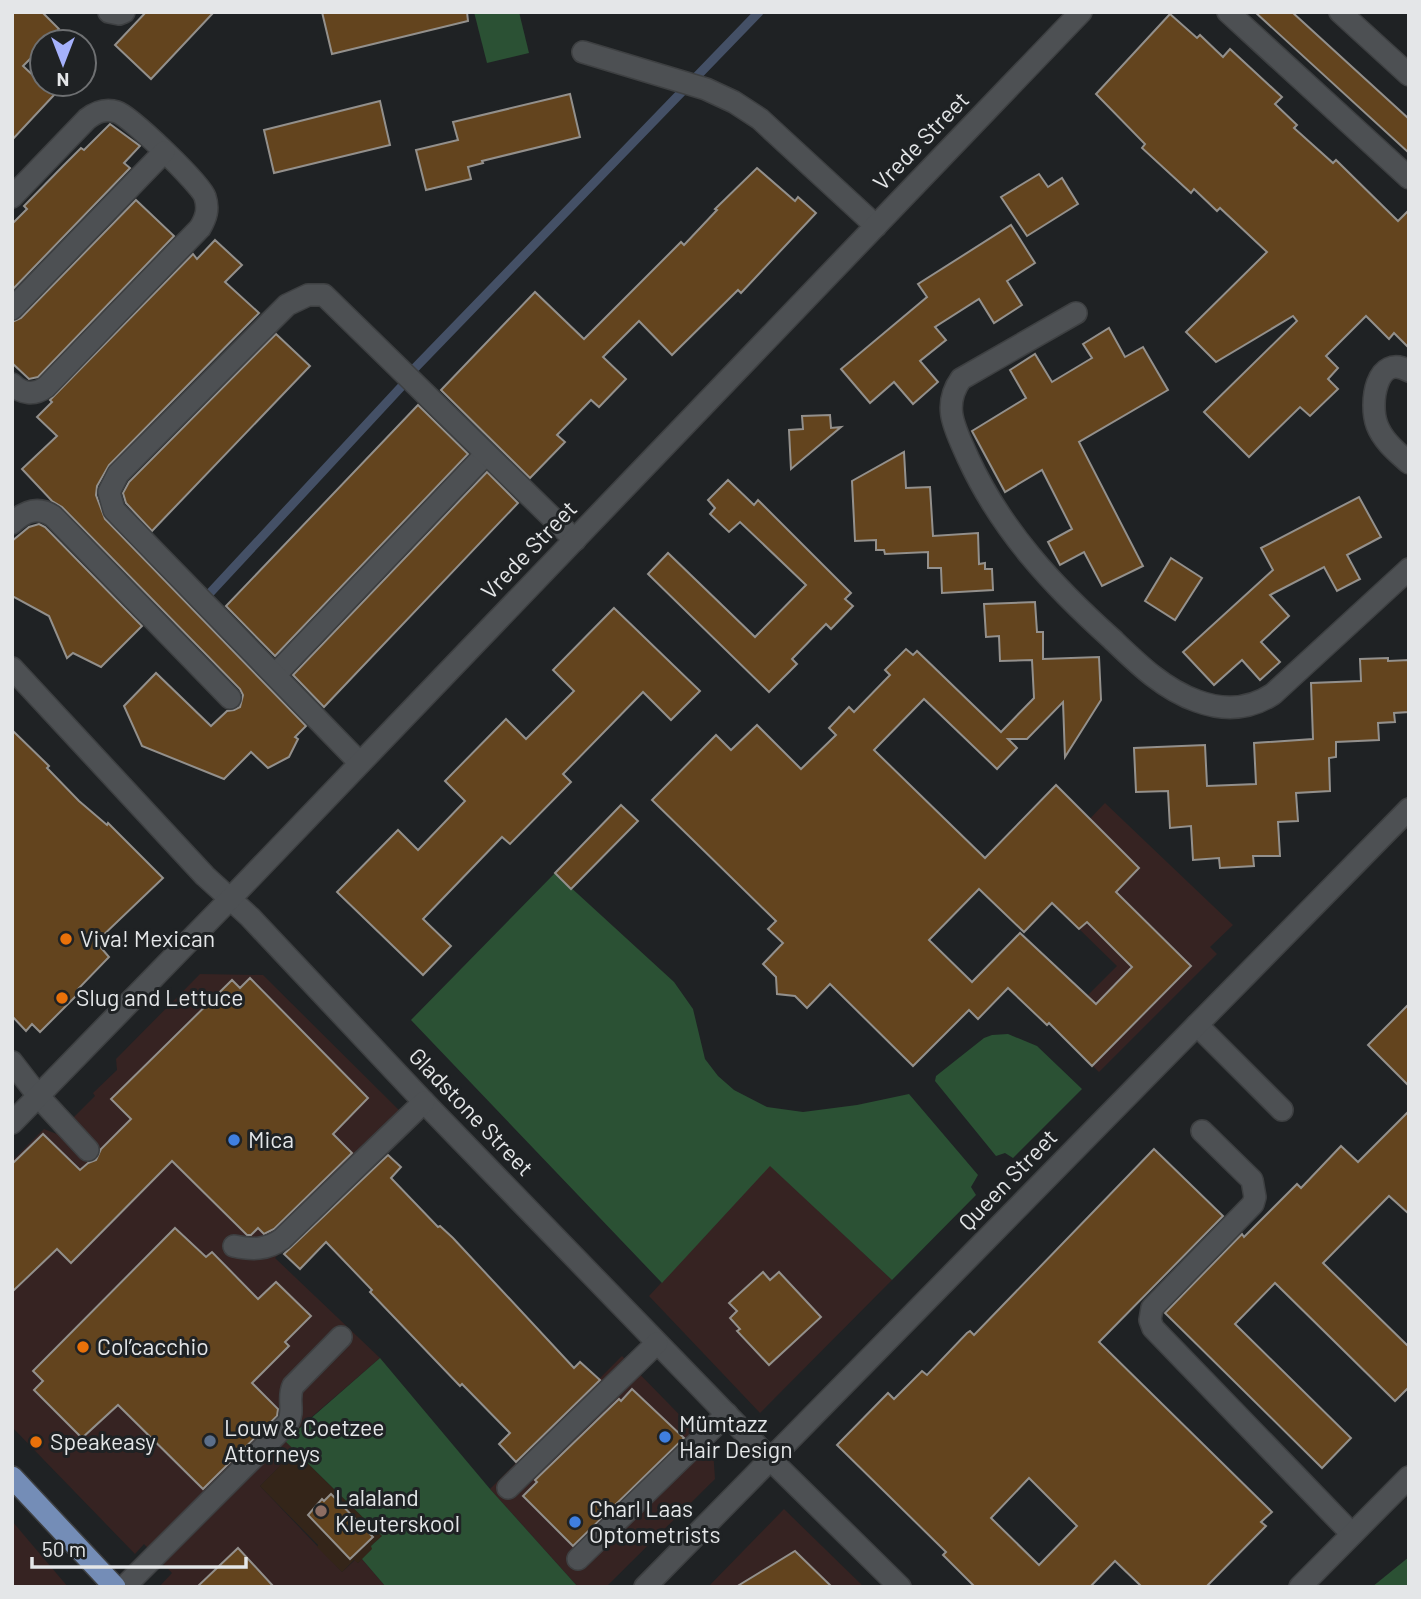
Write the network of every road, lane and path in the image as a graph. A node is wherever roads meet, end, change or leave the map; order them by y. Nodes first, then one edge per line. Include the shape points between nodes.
1 (109, 12) edge
2 (124, 12) edge
3 (1081, 12) edge
4 (1228, 12) edge
5 (1340, 12) edge
6 (583, 52) dead end
7 (1409, 75) edge
8 (164, 152) junction
9 (1409, 178) edge
10 (12, 197) edge
11 (876, 226) junction
12 (12, 309) edge
13 (1076, 313) dead end
14 (1409, 371) edge
15 (12, 384) edge
16 (486, 454) junction
17 (1409, 463) edge
18 (12, 523) edge
19 (575, 540) junction
20 (1409, 569) edge
21 (275, 675) junction
22 (15, 676) edge
23 (230, 698) dead end
24 (360, 764) junction
25 (1409, 809) edge
26 (230, 899) junction
27 (1196, 1025) junction
28 (12, 1062) edge
29 (39, 1097) junction
30 (424, 1102) junction
31 (1282, 1110) dead end
32 (12, 1123) edge
33 (1202, 1131) dead end
34 (88, 1150) dead end
35 (234, 1245) dead end
36 (341, 1337) dead end
37 (657, 1343) junction
38 (727, 1414) junction
39 (770, 1460) junction
40 (12, 1477) edge
41 (1409, 1477) edge
42 (508, 1488) dead end
43 (1352, 1534) junction
44 (578, 1559) dead end
45 (115, 1587) edge
46 (124, 1587) edge
47 (645, 1587) edge
48 (900, 1587) edge
49 (1300, 1587) edge

1 - 2 street
3 - 11 street, Vrede Street
4 - 9 street
5 - 7 street
6 - 11 street via 706,89 734,102 760,119
8 - 10 street via 128,117 103,111 87,119
8 - 12 street
8 - 15 street via 200,187 207,204 205,221 46,387 28,393
11 - 19 street, Vrede Street
13 - 20 street via 970,372 954,389 950,412 981,486 1023,548 1082,612 1149,673 1185,696 1211,705 1240,708 1261,702
14 - 17 street via 1396,367 1381,375 1374,406 1383,438
16 - 19 street
16 - 21 street
16 - 21 street via 333,302 315,295 287,305 118,474 109,492 114,510
18 - 23 street via 32,510 53,516
19 - 24 street, Vrede Street
21 - 24 street
22 - 26 street, Gladstone Street
24 - 26 street, Vrede Street
25 - 27 street, Queen Street
26 - 29 street, Vrede Street
26 - 30 street, Gladstone Street
27 - 31 street
27 - 39 street, Queen Street
28 - 29 street
29 - 32 street, Vrede Street
29 - 34 street
30 - 35 street via 282,1239 264,1248
30 - 37 street, Gladstone Street
33 - 43 street via 1252,1180 1255,1197 1152,1308 1150,1320
36 - 46 street via 293,1386 288,1423
37 - 38 street, Gladstone Street
37 - 42 street
38 - 39 street, Gladstone Street
38 - 44 street
39 - 47 street, Queen Street
39 - 48 street, Gladstone Street
40 - 45 main road
41 - 43 street
43 - 49 street

